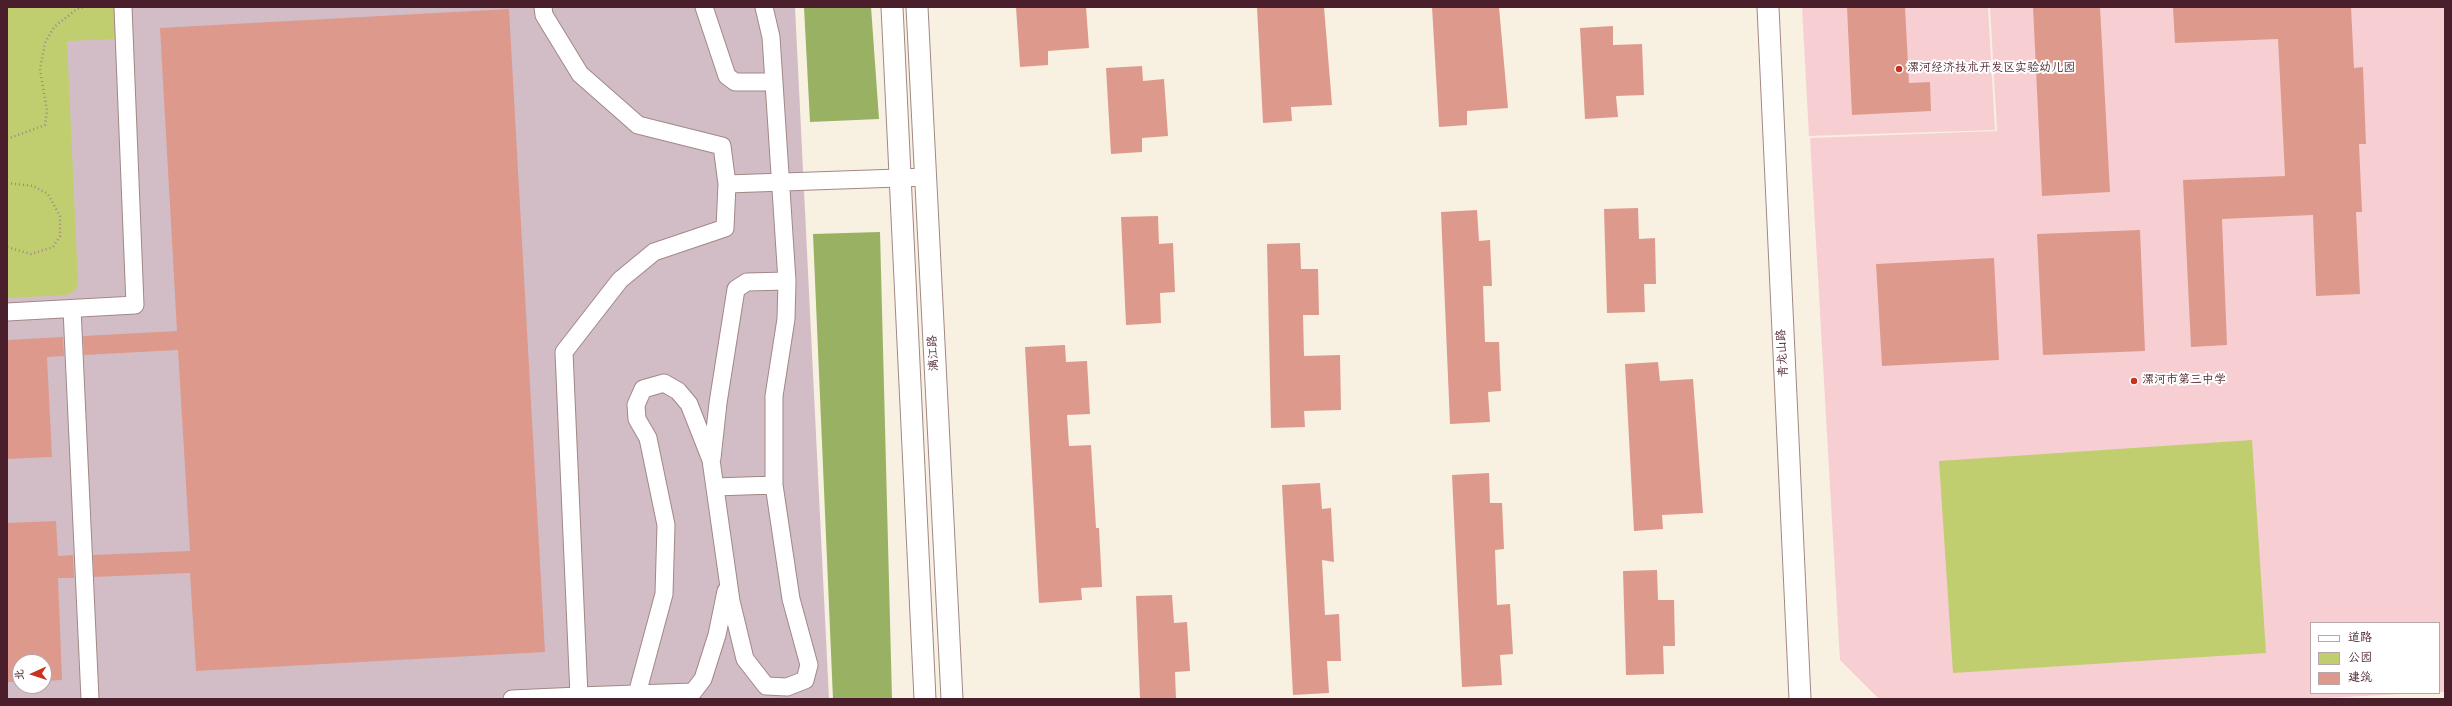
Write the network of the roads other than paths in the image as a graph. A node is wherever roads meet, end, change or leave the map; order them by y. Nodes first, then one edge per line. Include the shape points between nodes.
1 (122, 7) edge
2 (543, 7) edge
3 (704, 7) edge
4 (764, 7) edge
5 (892, 7) edge
6 (917, 7) edge
7 (1768, 7) edge
8 (774, 82) junction
9 (927, 177) junction
10 (900, 178) junction
11 (780, 182) junction
12 (727, 184) junction
13 (787, 281) junction
14 (72, 309) junction
15 (7, 312) edge
16 (718, 403) junction
17 (689, 404) junction
18 (711, 460) junction
19 (774, 485) junction
20 (715, 487) junction
21 (728, 581) junction
22 (740, 638) junction
23 (715, 639) junction
24 (637, 694) junction
25 (579, 696) junction
26 (90, 699) edge
27 (512, 699) edge
28 (925, 699) edge
29 (952, 699) edge
30 (1800, 699) edge

1 - 14 street via 135,305
2 - 12 street via 544,15 580,74 638,126 722,146
3 - 8 street via 727,76 735,82
4 - 8 street via 771,37
5 - 10 street
6 - 9 street, 漓江路
7 - 30 street, 青龙山路
8 - 11 street
9 - 10 street
9 - 29 street, 漓江路
10 - 11 street
10 - 28 street
11 - 12 street
11 - 13 street
12 - 25 street via 725,228 654,252 620,280 564,352
13 - 16 street via 747,282 736,289
13 - 19 street via 786,319 774,396
14 - 15 street
14 - 26 street
16 - 17 street
16 - 18 street
17 - 18 street
17 - 24 street via 678,391 664,382 643,389 636,405 637,419 648,438 666,525 664,594
18 - 20 street
19 - 20 street
19 - 22 street via 791,599 808,665 805,680 787,687 766,686 745,659
20 - 21 street
21 - 22 street
21 - 23 street
22 - 23 street
23 - 24 street via 703,679 693,692
24 - 25 street
25 - 27 street

